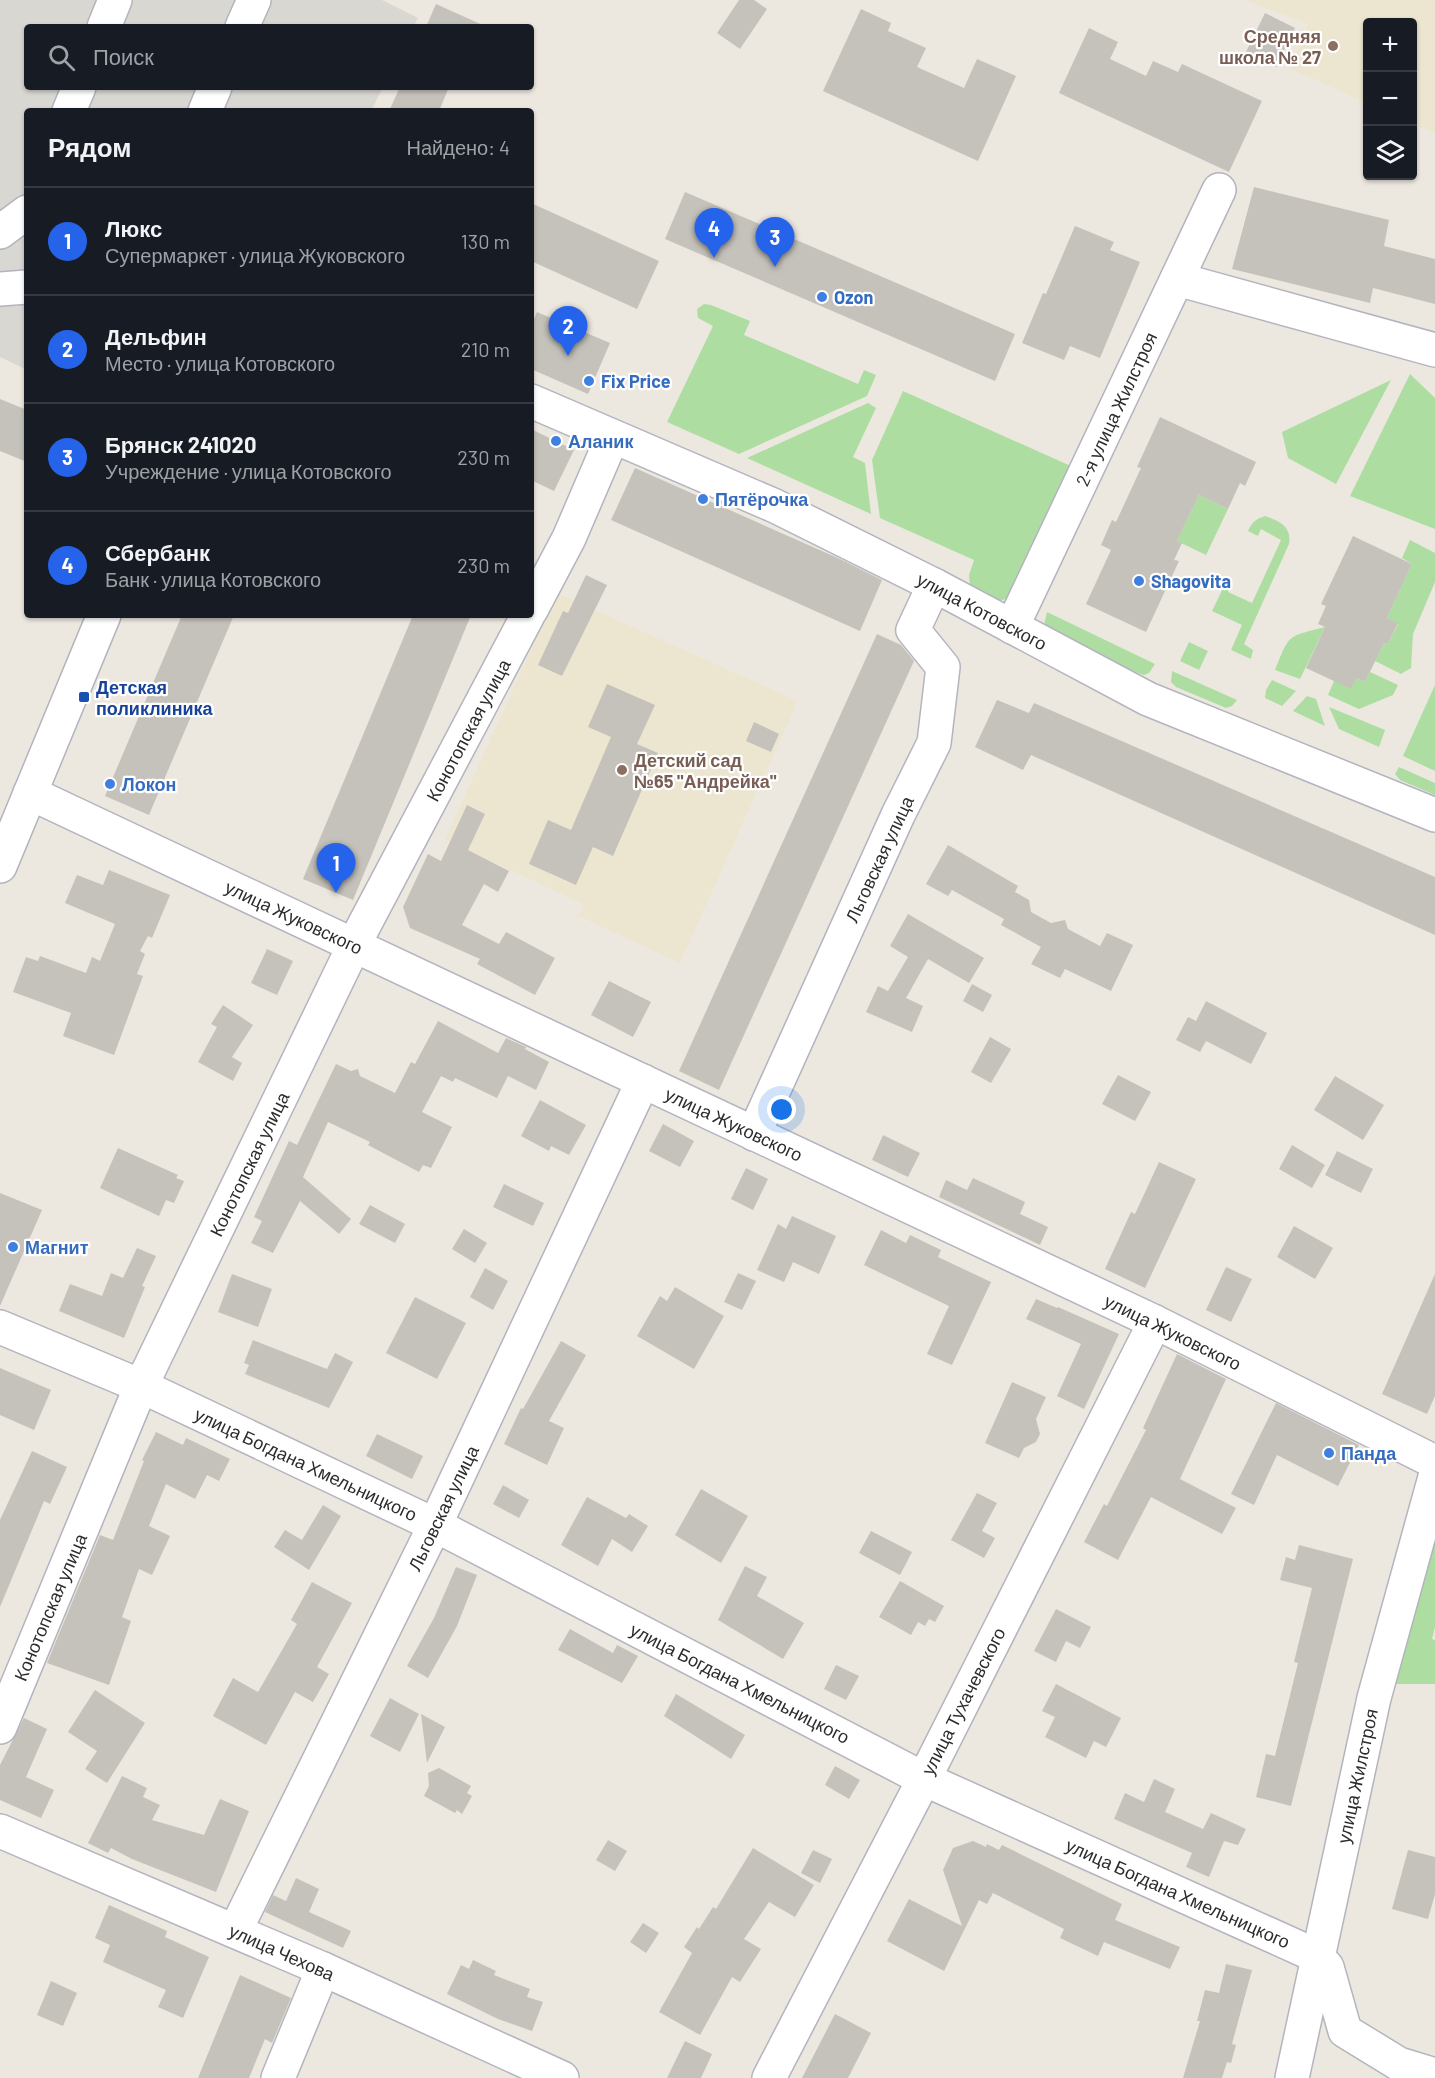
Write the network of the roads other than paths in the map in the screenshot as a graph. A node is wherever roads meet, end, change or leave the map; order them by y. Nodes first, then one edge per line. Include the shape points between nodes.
1 (115, 0) edge
2 (254, 0) edge
3 (105, 24) edge
4 (243, 24) edge
5 (78, 90) edge
6 (214, 90) edge
7 (70, 108) edge
8 (206, 108) edge
9 (1218, 190) dead end
10 (24, 214) edge
11 (0, 232) edge
12 (1177, 279) junction
13 (24, 287) edge
14 (0, 289) edge
15 (1435, 350) edge
16 (534, 402) edge
17 (612, 438) junction
18 (934, 585) junction
19 (534, 604) edge
20 (103, 618) edge
21 (526, 618) edge
22 (1012, 627) junction
23 (30, 793) junction
24 (1435, 815) edge
25 (0, 866) edge
26 (355, 946) junction
27 (643, 1081) junction
28 (754, 1134) junction
29 (1155, 1322) junction
30 (0, 1327) edge
31 (141, 1386) junction
32 (1435, 1462) edge
33 (1435, 1477) edge
34 (435, 1525) junction
35 (0, 1727) edge
36 (924, 1779) junction
37 (0, 1831) edge
38 (236, 1931) junction
39 (1317, 1956) junction
40 (323, 1969) junction
41 (1435, 2075) edge
42 (554, 2076) edge
43 (278, 2078) edge
44 (769, 2078) edge
45 (1292, 2078) edge

1 - 3 street
2 - 4 street
5 - 7 street
6 - 8 street
9 - 12 street, 2-я улица Жилстроя
10 - 11 street
12 - 15 street
12 - 22 street, 2-я улица Жилстроя
13 - 14 street
16 - 17 street, улица Котовского
17 - 18 street, улица Котовского via 774,506
17 - 19 street via 569,538
18 - 22 street, улица Котовского
18 - 28 street, Льговская улица via 912,630 943,667 934,743
20 - 23 street
21 - 26 street, Конотопская улица
22 - 24 street, улица Котовского via 1148,699
23 - 25 street
23 - 26 street, улица Жуковского
26 - 27 street, улица Жуковского
26 - 31 street, Конотопская улица
27 - 28 street, улица Жуковского
27 - 34 street, Льговская улица
28 - 29 street, улица Жуковского
29 - 32 street, улица Жуковского
29 - 36 street, улица Тухачевского
30 - 31 street, улица Богдана Хмельницкого
31 - 34 street, улица Богдана Хмельницкого
31 - 35 street, Конотопская улица
33 - 39 street, улица Жилстроя via 1374,1698
34 - 36 street, улица Богдана Хмельницкого
34 - 38 street, Льговская улица
36 - 39 street, улица Богдана Хмельницкого
36 - 44 street, улица Тухачевского
37 - 38 street, улица Чехова
38 - 40 street, улица Чехова
39 - 41 street via 1327,1967 1345,2031 1399,2064
39 - 45 street, улица Жилстроя
40 - 42 street, улица Чехова
40 - 43 street

